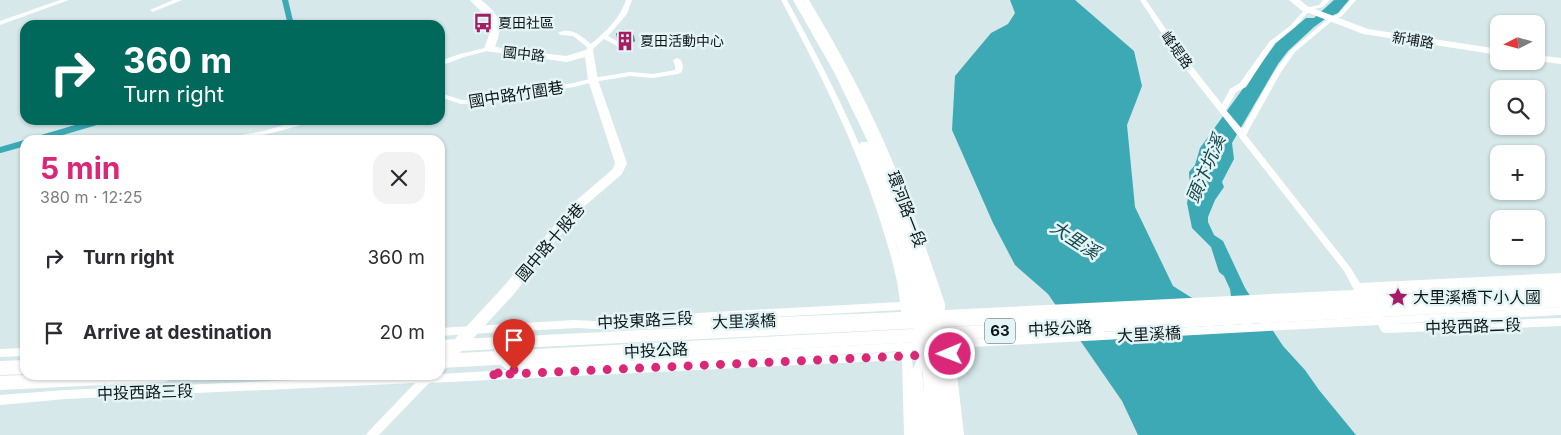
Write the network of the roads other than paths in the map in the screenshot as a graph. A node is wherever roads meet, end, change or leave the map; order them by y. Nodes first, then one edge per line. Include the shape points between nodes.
1 (66, 0) edge
2 (179, 0) edge
3 (475, 0) edge
4 (629, 0) edge
5 (784, 0) edge
6 (792, 0) edge
7 (798, 0) edge
8 (806, 0) edge
9 (1143, 0) edge
10 (1294, 0) edge
11 (1327, 0) edge
12 (1353, 0) edge
13 (153, 10) dead end
14 (1310, 10) junction
15 (1330, 19) junction
16 (0, 23) edge
17 (561, 33) dead end
18 (604, 36) junction
19 (623, 47) dead end
20 (489, 49) junction
21 (590, 49) junction
22 (1490, 51) edge
23 (1545, 59) edge
24 (677, 60) dead end
25 (1561, 61) edge
26 (445, 62) edge
27 (593, 80) junction
28 (445, 97) edge
29 (1222, 110) junction
30 (291, 125) edge
31 (250, 135) edge
32 (1242, 135) junction
33 (1561, 276) edge
34 (1356, 287) junction
35 (1559, 291) edge
36 (923, 305) junction
37 (1561, 311) edge
38 (1561, 322) edge
39 (574, 324) junction
40 (516, 328) junction
41 (473, 331) junction
42 (445, 332) edge
43 (445, 346) edge
44 (20, 352) edge
45 (0, 353) edge
46 (937, 354) junction
47 (908, 355) junction
48 (445, 358) edge
49 (20, 360) edge
50 (0, 361) edge
51 (445, 363) edge
52 (20, 367) edge
53 (527, 367) junction
54 (0, 368) edge
55 (488, 375) junction
56 (445, 376) edge
57 (62, 380) edge
58 (376, 380) edge
59 (425, 380) edge
60 (0, 383) edge
61 (0, 400) edge
62 (372, 435) edge
63 (910, 435) edge
64 (922, 435) edge
65 (934, 435) edge
66 (947, 435) edge
67 (958, 435) edge

1 - 16 street
2 - 13 street
3 - 20 street, 國中路 via 497,24
4 - 18 street via 628,9
5 - 36 street, 環河路一段 via 853,136 880,205 906,294
6 - 36 street, 環河路一段 via 862,136
7 - 36 street, 環河路一段 via 848,89 884,167 914,246
8 - 36 street, 環河路一段 via 878,133 906,204
9 - 29 street, 峰堤路
10 - 14 street
11 - 14 street
12 - 15 street via 1340,15
14 - 15 street, 新埔路
14 - 29 street via 1271,43
15 - 22 street, 新埔路 via 1366,32
15 - 32 street via 1293,51
17 - 21 street via 576,34
18 - 19 street
18 - 21 street
20 - 21 street, 國中路 via 566,59
20 - 26 street
21 - 27 street
23 - 25 street
24 - 27 street via 678,72 654,76 630,74
27 - 28 street, 國中路竹圍巷 via 483,101 460,102
27 - 41 street, 國中路十股巷 via 620,160 618,171 576,207
29 - 32 street
30 - 31 street
32 - 34 street via 1347,269
33 - 34 street
34 - 38 street, 中投西路二段 via 1386,329
35 - 39 street, 大里溪橋 via 1494,288 868,318 617,326
35 - 43 main road, 中投公路 / 63
35 - 51 main road, 中投公路 / 63
36 - 39 street, 中投東路三段
36 - 46 street, 環河路一段
36 - 46 street, 環河路一段
36 - 47 street, 環河路一段
37 - 53 street, 大里溪橋
39 - 40 street, 中投東路三段
40 - 41 street, 中投東路三段
40 - 53 street via 504,337 499,346 499,357 512,368
41 - 42 street, 中投東路三段
41 - 48 street, 國中路十股巷
44 - 45 street
46 - 47 street, 中投西路三段
46 - 64 street, 環河路一段 via 918,371
46 - 65 street, 環河路一段 via 930,374
46 - 66 street, 環河路一段
46 - 67 street, 環河路一段
47 - 55 street, 中投西路三段
47 - 63 street, 環河路一段
49 - 50 main road
52 - 54 main road
53 - 55 street
55 - 56 street, 中投西路三段
57 - 60 main road
58 - 61 street, 中投西路三段
59 - 62 street

